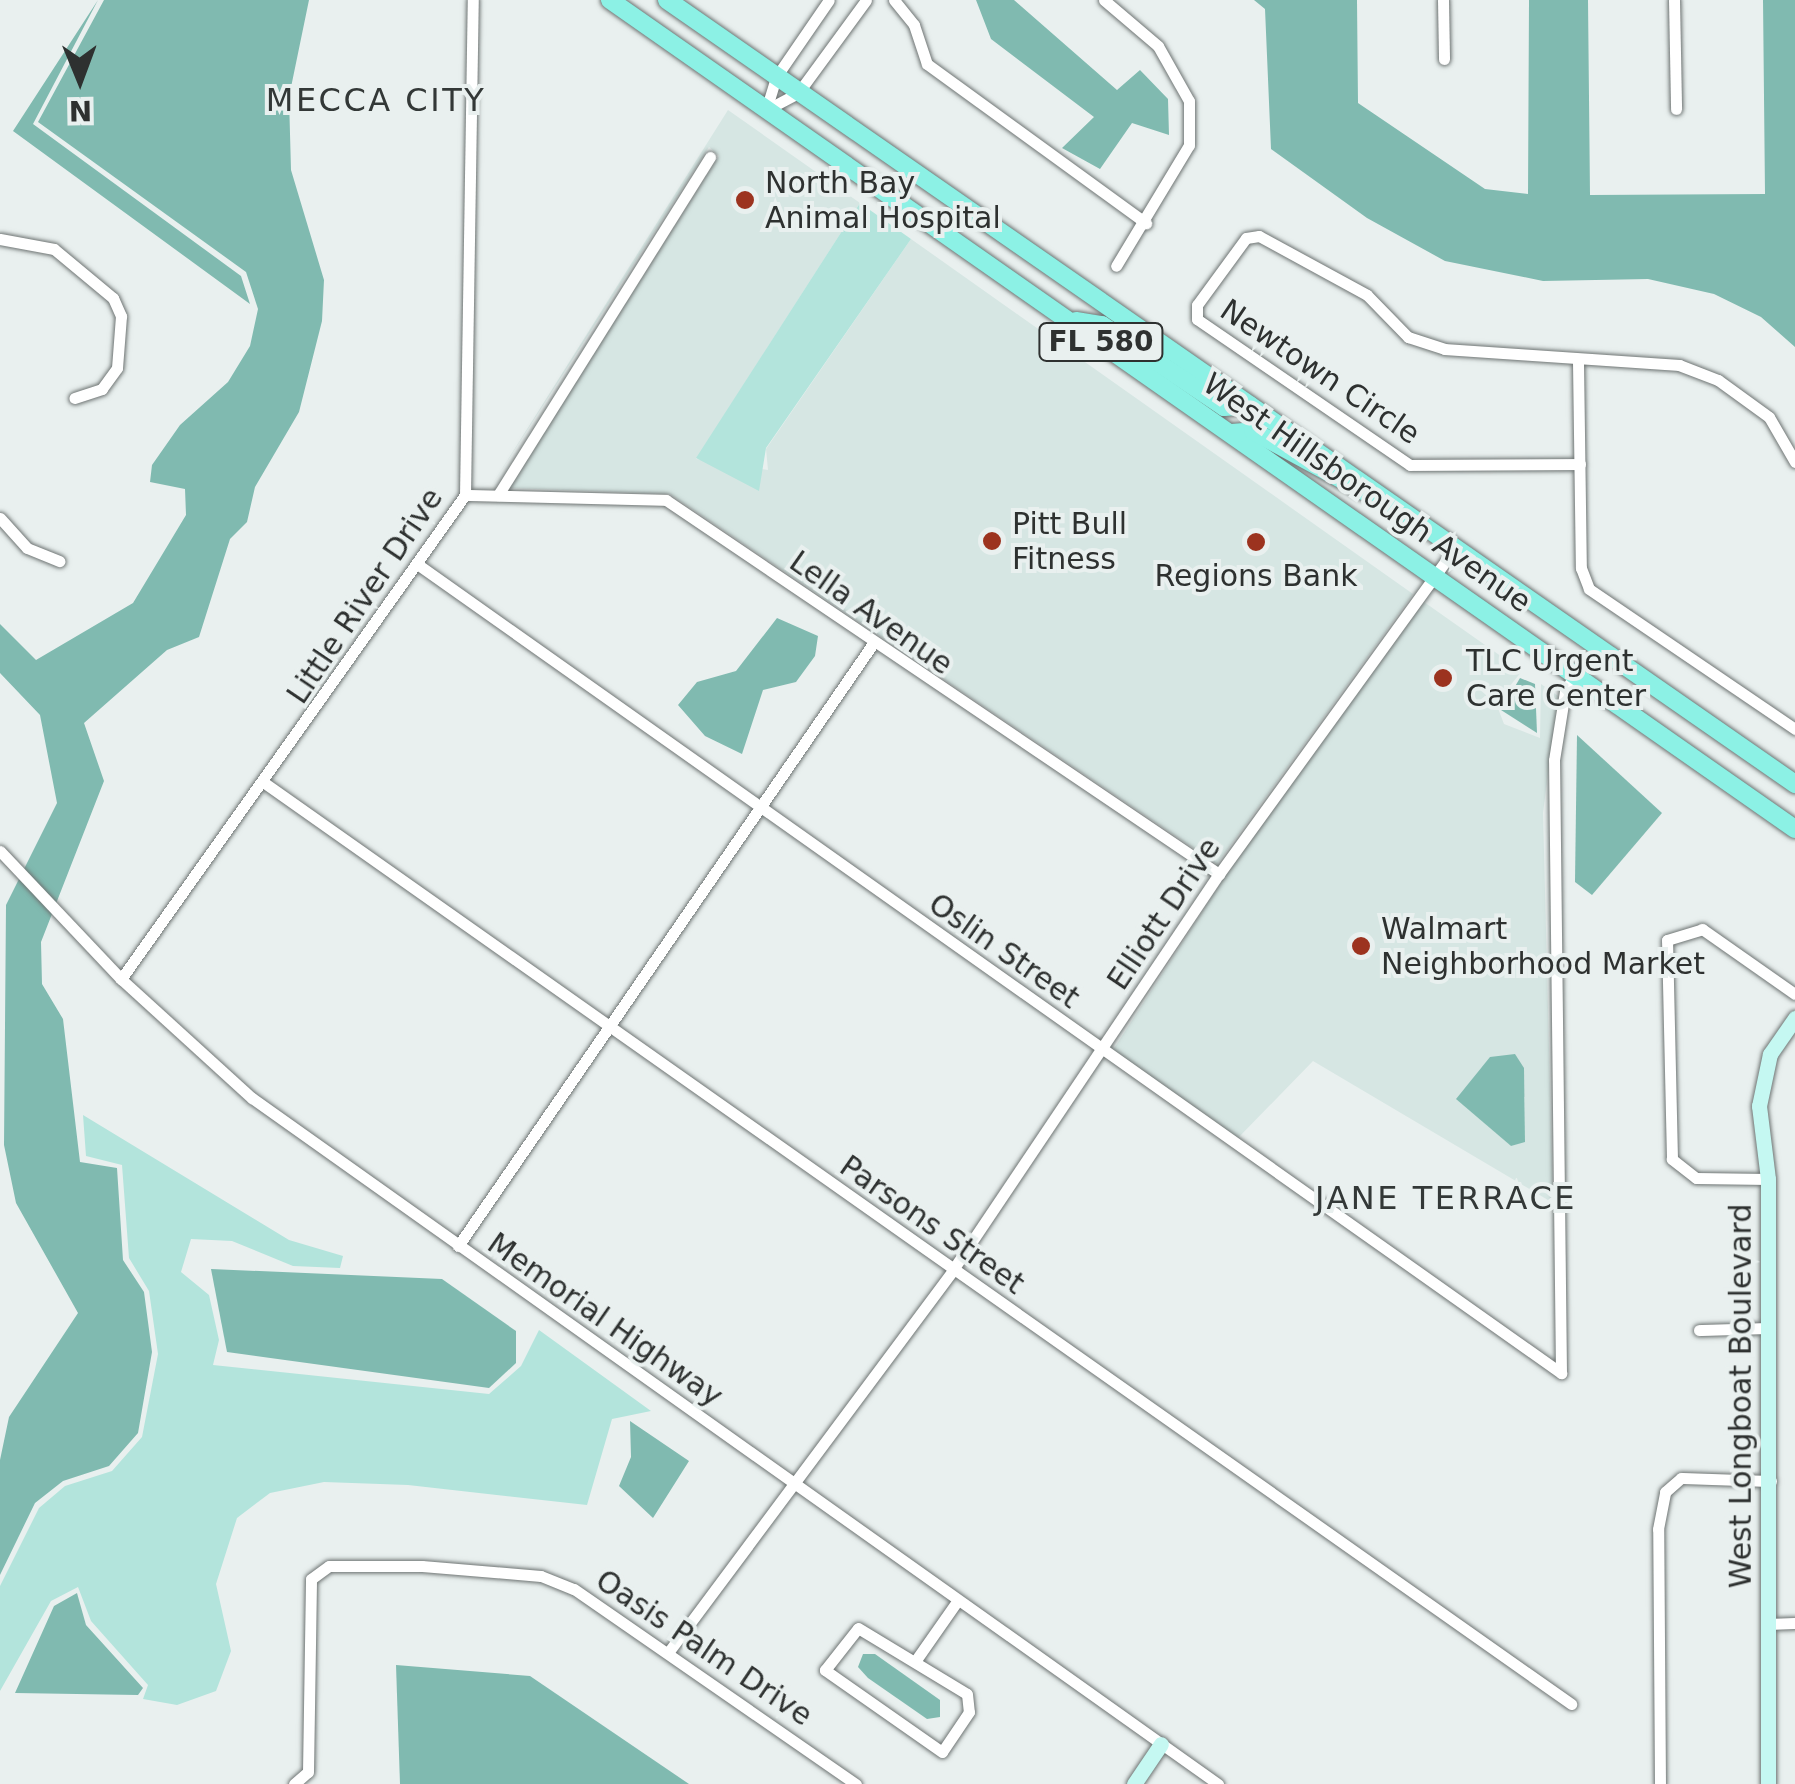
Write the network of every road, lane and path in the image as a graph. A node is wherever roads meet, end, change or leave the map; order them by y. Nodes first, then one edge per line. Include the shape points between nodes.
1 (473, 0) edge
2 (610, 0) edge
3 (668, 0) edge
4 (829, 0) edge
5 (866, 0) edge
6 (894, 0) edge
7 (1104, 0) edge
8 (1443, 0) edge
9 (1674, 0) edge
10 (1444, 59) dead end
11 (776, 77) junction
12 (798, 93) junction
13 (1676, 109) dead end
14 (766, 110) junction
15 (710, 157) dead end
16 (1146, 223) junction
17 (0, 239) edge
18 (1116, 266) dead end
19 (1070, 320) junction
20 (1578, 362) junction
21 (74, 398) dead end
22 (1250, 405) junction
23 (1232, 433) junction
24 (1795, 462) edge
25 (1580, 464) junction
26 (465, 495) junction
27 (498, 495) junction
28 (1387, 499) junction
29 (0, 518) edge
30 (1456, 546) junction
31 (60, 561) dead end
32 (420, 566) junction
33 (1436, 574) junction
34 (872, 646) junction
35 (1576, 672) junction
36 (1795, 730) edge
37 (266, 784) junction
38 (1795, 784) edge
39 (758, 807) junction
40 (1795, 829) edge
41 (0, 851) edge
42 (1219, 874) junction
43 (121, 979) junction
44 (1795, 994) edge
45 (1795, 1018) edge
46 (609, 1027) junction
47 (1104, 1052) junction
48 (1768, 1179) junction
49 (458, 1246) junction
50 (952, 1270) junction
51 (1770, 1328) junction
52 (1700, 1330) dead end
53 (1771, 1481) junction
54 (793, 1484) junction
55 (958, 1600) junction
56 (1795, 1623) edge
57 (1767, 1624) junction
58 (670, 1650) junction
59 (916, 1660) junction
60 (1571, 1704) dead end
61 (1161, 1744) junction
62 (294, 1784) edge
63 (856, 1784) edge
64 (1134, 1784) edge
65 (1218, 1784) edge
66 (1660, 1784) edge
67 (1768, 1784) edge

1 - 26 street, Little River Drive
2 - 14 main road, West Hillsborough Avenue / FL 580
3 - 11 main road, West Hillsborough Avenue / FL 580
4 - 11 street
5 - 12 street
6 - 16 street via 914,25 927,64
7 - 16 street via 1158,46 1189,101 1189,145
8 - 10 street
9 - 13 street
11 - 12 main road, West Hillsborough Avenue / FL 580
11 - 14 street
12 - 14 street
12 - 22 main road, West Hillsborough Avenue / FL 580
14 - 19 main road, West Hillsborough Avenue / FL 580
15 - 27 street
16 - 18 street
17 - 21 street via 54,249 113,298 121,316 117,368 102,389
19 - 22 main road via 1102,325 1224,407
19 - 23 main road, West Hillsborough Avenue / FL 580
20 - 24 street, Newtown Circle via 1679,366 1718,380 1769,416
20 - 25 street
20 - 25 street, Newtown Circle via 1444,349 1408,337 1366,295 1260,236 1246,238 1197,305 1197,319 1410,466
22 - 28 main road, West Hillsborough Avenue / FL 580
23 - 28 main road via 1253,431 1335,481
23 - 33 main road, West Hillsborough Avenue / FL 580
25 - 36 street via 1581,568 1589,589
26 - 27 street, Lella Avenue
26 - 32 street, Little River Drive
27 - 34 street, Lella Avenue via 666,500
28 - 30 main road, West Hillsborough Avenue / FL 580
29 - 31 street via 27,548
30 - 33 street, Elliott Drive
30 - 38 main road, West Hillsborough Avenue / FL 580
32 - 37 street, Little River Drive
32 - 39 street, Oslin Street
33 - 35 main road, West Hillsborough Avenue / FL 580
33 - 42 street, Elliott Drive
34 - 39 street
34 - 42 street, Lella Avenue
35 - 40 main road, West Hillsborough Avenue / FL 580
35 - 47 street, Oslin Street via 1565,691 1554,760 1561,1373
37 - 43 street, Little River Drive
37 - 46 street, Parsons Street
39 - 46 street
39 - 47 street, Oslin Street
41 - 43 street, Memorial Highway
42 - 47 street, Elliott Drive
43 - 49 street, Memorial Highway via 252,1098
44 - 48 street via 1702,929 1667,940 1672,1158 1696,1178
45 - 48 street, West Longboat Boulevard via 1770,1054 1759,1106
46 - 49 street
46 - 50 street, Parsons Street
47 - 50 street, Elliott Drive
48 - 51 street, West Longboat Boulevard
49 - 54 street, Memorial Highway
50 - 54 street, Elliott Drive
50 - 60 street, Parsons Street
51 - 52 street
51 - 53 street, West Longboat Boulevard
53 - 57 street, West Longboat Boulevard
53 - 66 street via 1681,1478 1665,1492 1658,1529
54 - 55 street, Memorial Highway
54 - 58 street, Elliott Drive
55 - 59 street
55 - 61 street, Memorial Highway
56 - 57 street
57 - 67 street, West Longboat Boulevard
58 - 62 street, Oasis Palm Drive via 541,1576 328,1566 311,1580 308,1772
58 - 63 street, Oasis Palm Drive
59 - 59 street via 858,1628 825,1670 942,1752 969,1712 968,1698
61 - 64 street
61 - 65 street, Memorial Highway

